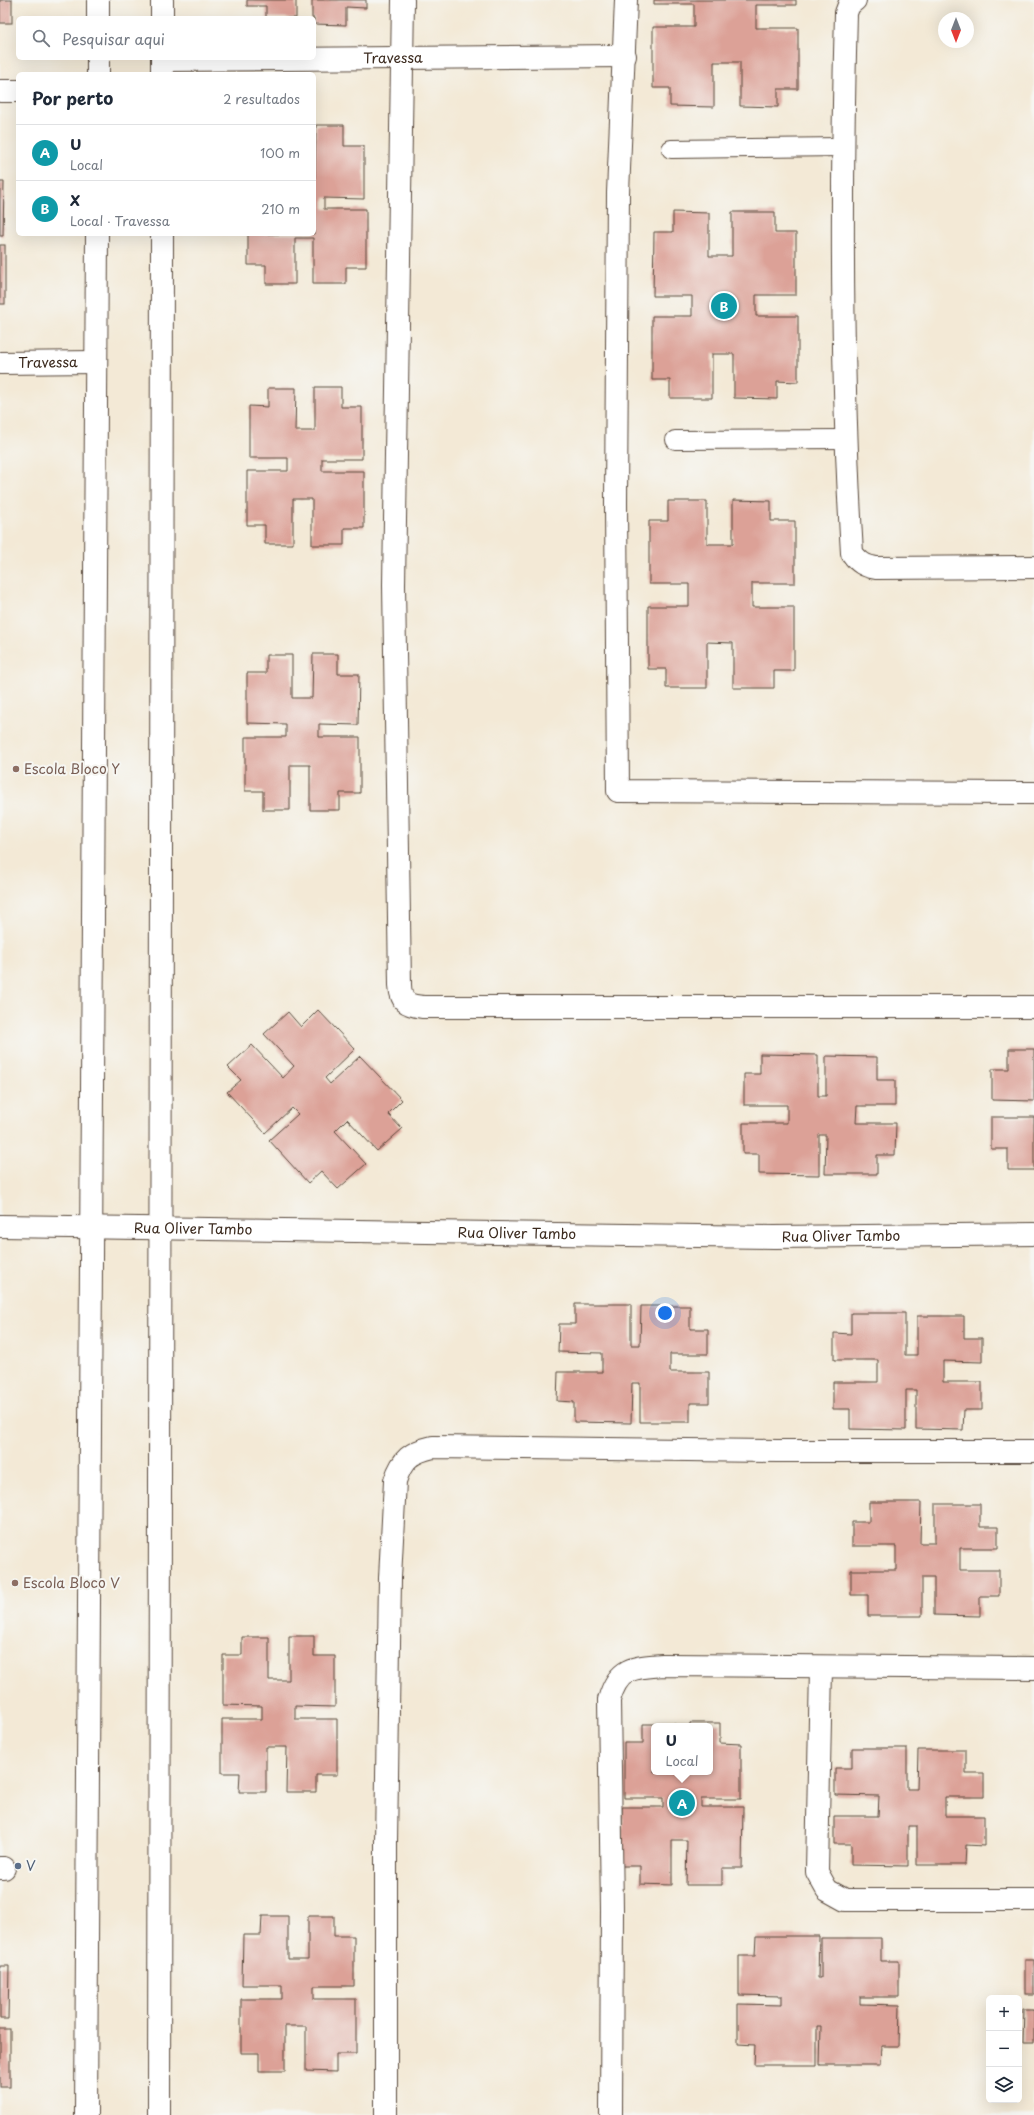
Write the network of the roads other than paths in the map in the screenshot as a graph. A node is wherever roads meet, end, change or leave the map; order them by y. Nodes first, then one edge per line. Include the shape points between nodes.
1 (98, 0) edge
2 (162, 0) edge
3 (403, 0) edge
4 (626, 0) edge
5 (855, 0) edge
6 (98, 16) edge
7 (162, 16) edge
8 (625, 56) junction
9 (402, 57) junction
10 (98, 60) edge
11 (299, 60) edge
12 (316, 60) edge
13 (162, 64) edge
14 (98, 72) edge
15 (0, 91) edge
16 (16, 91) edge
17 (842, 147) junction
18 (671, 149) dead end
19 (97, 236) edge
20 (162, 236) edge
21 (96, 362) junction
22 (0, 363) edge
23 (845, 439) junction
24 (675, 440) dead end
25 (1034, 567) edge
26 (1034, 793) edge
27 (1034, 1007) edge
28 (0, 1226) edge
29 (91, 1227) junction
30 (160, 1229) junction
31 (1034, 1234) edge
32 (1034, 1451) edge
33 (821, 1667) junction
34 (1034, 1668) edge
35 (1034, 1900) edge
36 (86, 2115) edge
37 (159, 2115) edge
38 (386, 2115) edge
39 (611, 2115) edge

1 - 6 street
2 - 7 street
3 - 9 street
4 - 8 street
5 - 17 street via 849,5 846,13
8 - 9 street, Travessa
8 - 26 street via 618,209 618,791
9 - 12 street, Travessa
9 - 27 street via 394,593 400,985 404,1002 423,1007
10 - 14 street
11 - 13 street, Travessa
15 - 16 street
17 - 18 lane
17 - 23 street
19 - 21 street
20 - 30 street
21 - 22 street, Travessa
21 - 29 street
23 - 24 lane
23 - 25 street via 852,552 864,566
28 - 29 street, Rua Oliver Tambo
29 - 30 street, Rua Oliver Tambo
29 - 36 street
30 - 31 street, Rua Oliver Tambo via 775,1237
30 - 37 street
32 - 38 street via 433,1447 418,1451 405,1460 398,1469 395,1481 390,1578
33 - 34 street
33 - 35 street via 817,1872 827,1890 845,1900
33 - 39 street via 663,1665 638,1667 626,1672 614,1683 609,1700

